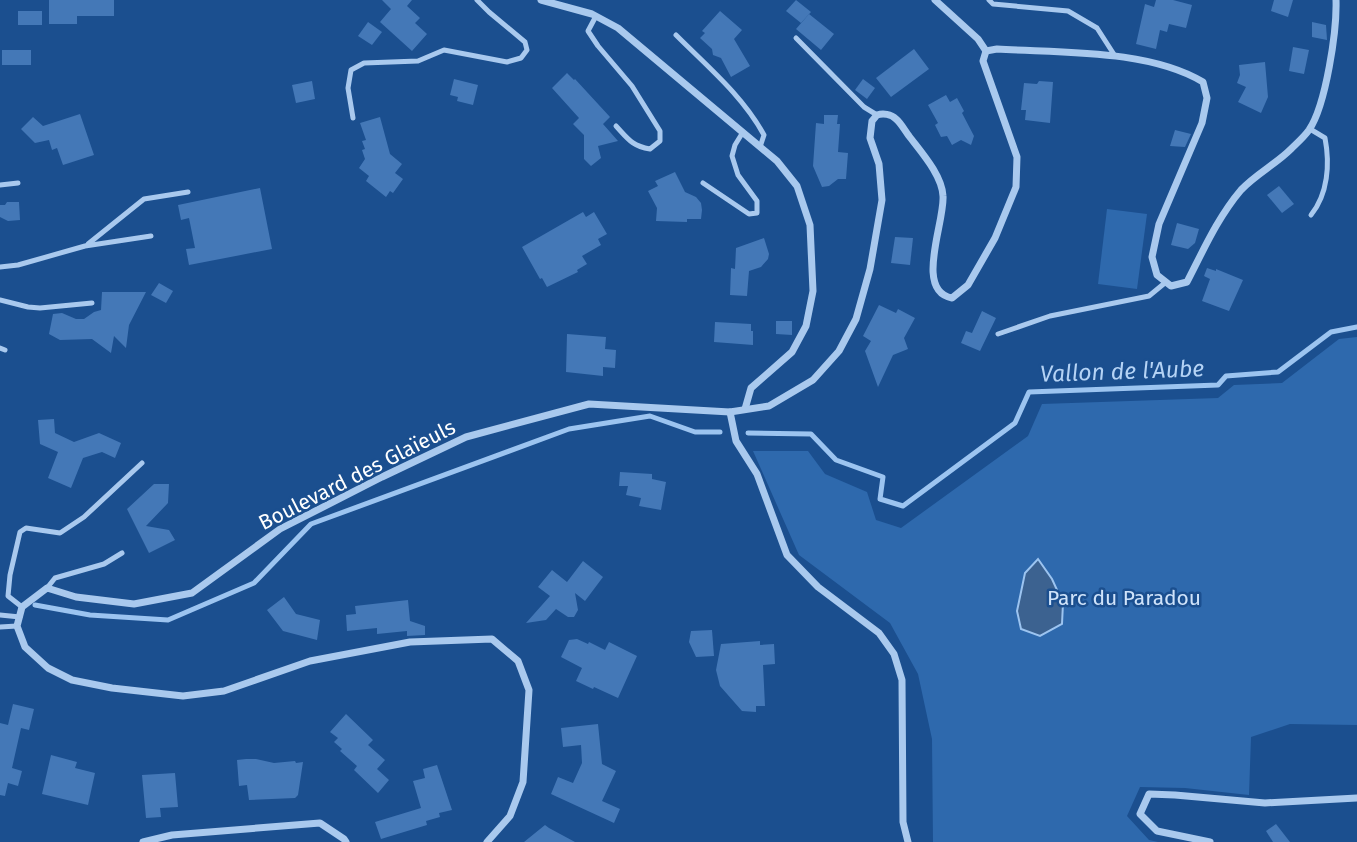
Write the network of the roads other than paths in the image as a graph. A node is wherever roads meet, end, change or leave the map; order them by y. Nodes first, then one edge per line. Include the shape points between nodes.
1 (477, 0) edge
2 (541, 0) edge
3 (935, 0) edge
4 (989, 0) edge
5 (1336, 0) edge
6 (596, 16) junction
7 (676, 34) dead end
8 (796, 38) dead end
9 (986, 51) junction
10 (1115, 56) junction
11 (877, 115) junction
12 (353, 118) dead end
13 (616, 126) dead end
14 (1310, 129) junction
15 (743, 132) junction
16 (760, 147) junction
17 (18, 183) dead end
18 (703, 183) dead end
19 (0, 185) edge
20 (188, 192) dead end
21 (1311, 215) dead end
22 (151, 236) dead end
23 (85, 246) junction
24 (0, 267) edge
25 (1166, 282) junction
26 (0, 300) edge
27 (92, 303) dead end
28 (999, 334) dead end
29 (745, 409) junction
30 (730, 412) junction
31 (142, 463) dead end
32 (122, 553) dead end
33 (47, 587) junction
34 (22, 607) junction
35 (0, 615) edge
36 (18, 621) junction
37 (0, 627) edge
38 (1357, 798) edge
39 (143, 842) edge
40 (346, 842) edge
41 (487, 842) edge
42 (908, 842) edge
43 (1210, 842) edge

1 - 12 lane via 525,42 527,50 521,58 508,62 444,50 418,61 364,63 351,71 348,88
2 - 6 street
3 - 9 street
4 - 10 lane via 1068,11 1097,28
5 - 14 street via 1329,67
6 - 13 lane via 588,31 632,86 660,131 660,141 650,149 640,148
6 - 15 street via 618,28
7 - 16 lane via 756,119 764,135
8 - 11 lane
9 - 10 street
9 - 11 street via 983,61 1017,156 1016,187 995,238 968,285 952,298 935,288 932,272 944,195 934,169 895,117
10 - 25 street via 1188,73 1203,82 1207,98 1202,123 1159,224 1152,257 1157,275
11 - 29 street, Boulevard des Glaïeuls via 870,138 879,164 882,200 856,319 839,351 813,380 769,406
14 - 21 lane via 1325,138 1328,155 1324,191
14 - 25 street via 1243,188 1222,216 1187,282 1171,286
15 - 16 street
15 - 18 lane via 732,156 738,175 757,201 757,213 749,214
16 - 29 street via 797,186 810,225 813,291 806,326 792,352 751,388
17 - 19 lane
20 - 23 lane via 144,199
22 - 23 lane
23 - 24 lane
25 - 28 lane via 1149,296 1049,316
26 - 27 lane via 40,308
29 - 30 street, Boulevard des Glaïeuls
30 - 33 street, Boulevard des Glaïeuls via 589,404 466,437 394,471 281,529 192,593 134,604 76,597
30 - 42 street via 736,441 757,474 787,555 818,587 879,633 894,654 902,680 903,822
31 - 34 lane via 60,533 26,528 20,532 8,596
32 - 33 lane via 104,564 55,578
33 - 34 street
34 - 36 street
35 - 36 lane
36 - 37 lane
36 - 41 street via 24,647 48,668 72,680 183,696 224,691 310,661 410,642 492,639 518,661 529,690 523,782 510,816
38 - 43 street via 1265,803 1149,794 1140,814 1157,831
39 - 40 street via 172,835 320,823

